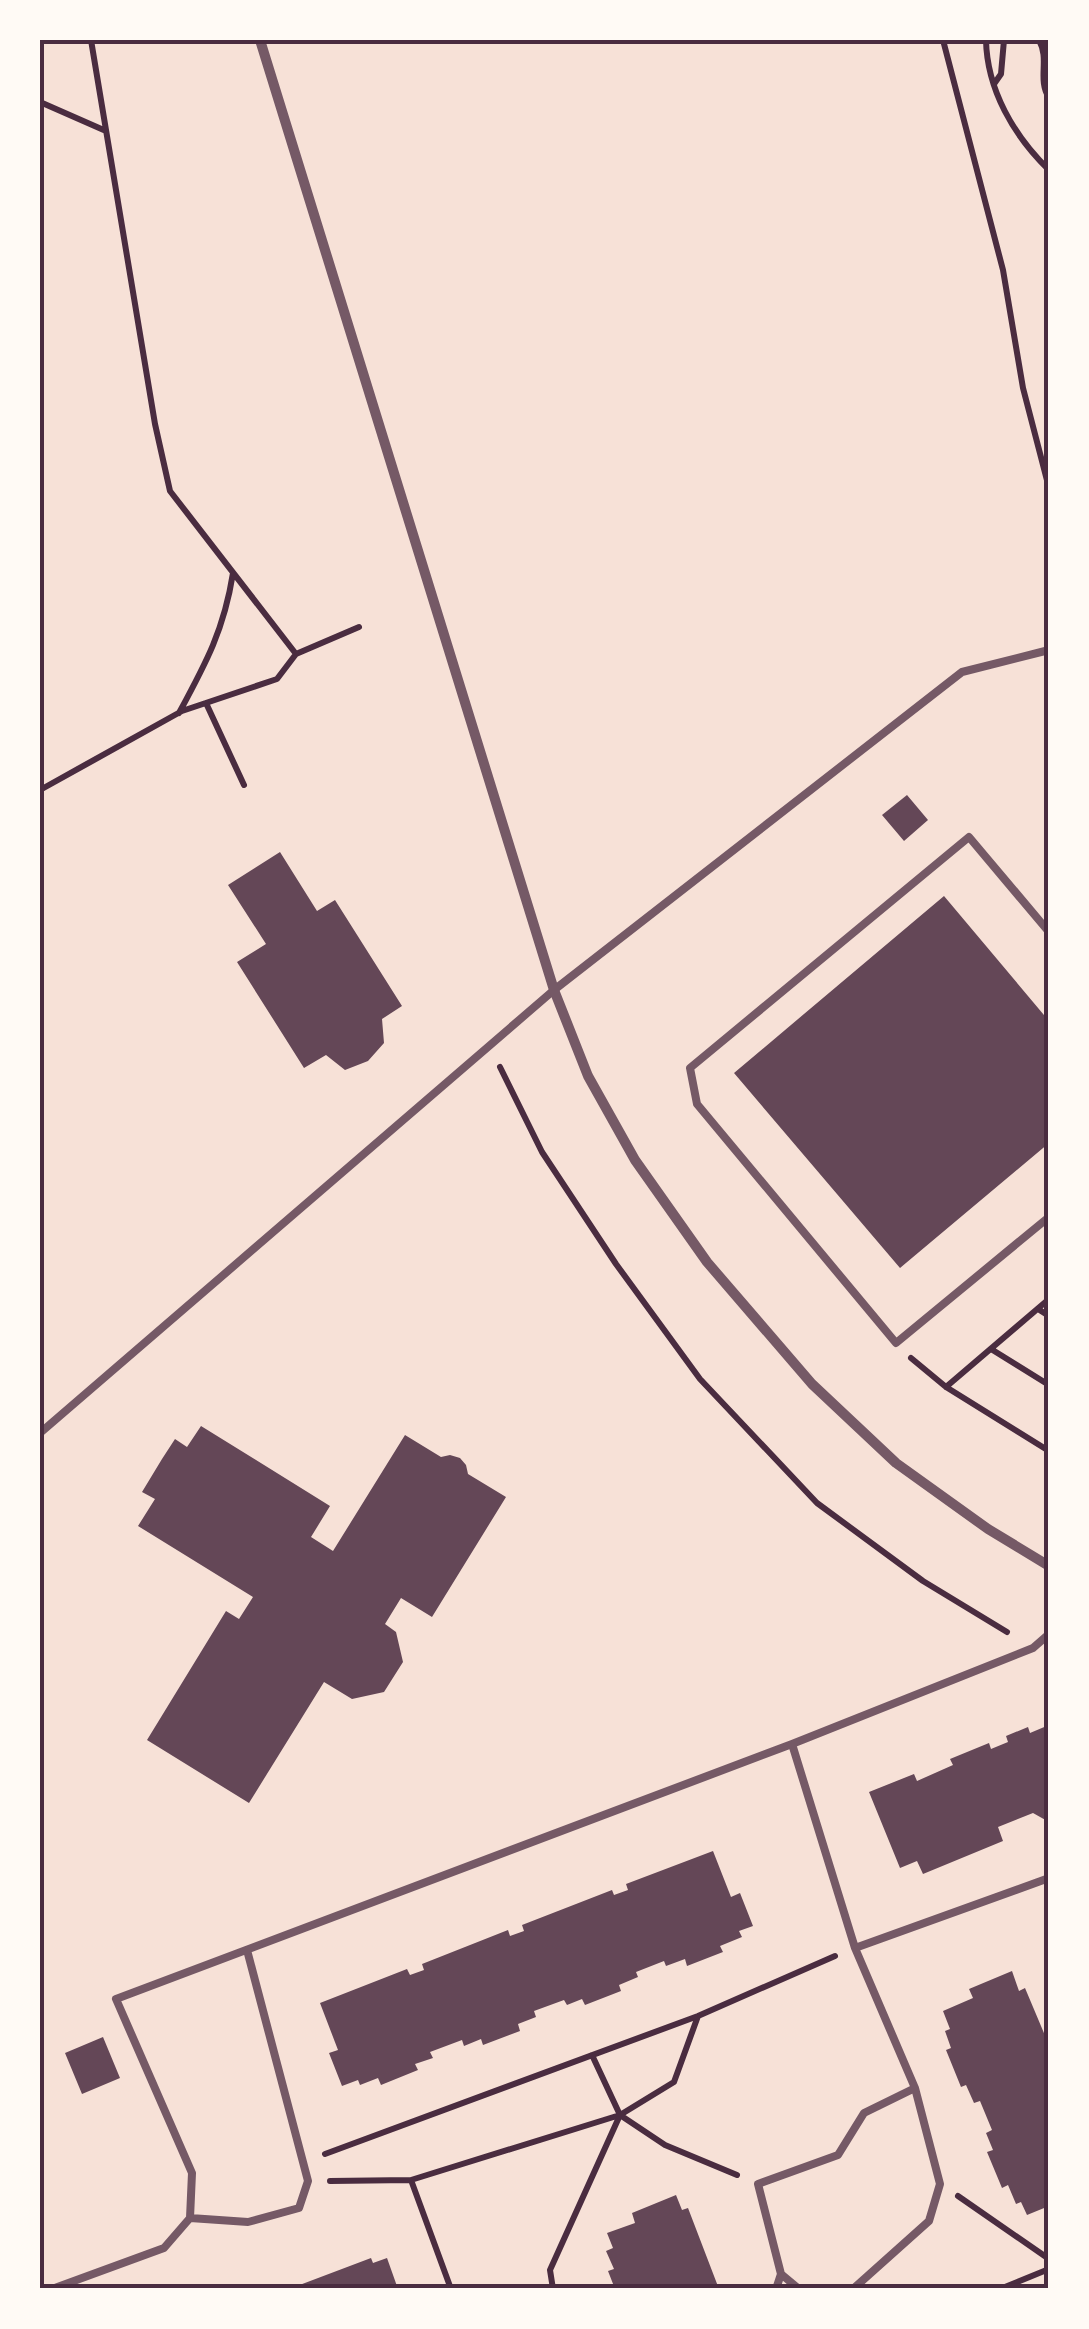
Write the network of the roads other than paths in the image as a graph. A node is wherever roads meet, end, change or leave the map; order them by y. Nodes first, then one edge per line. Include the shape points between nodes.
1 (260, 40) edge
2 (1049, 650) edge
3 (1049, 932) edge
4 (554, 990) junction
5 (1049, 1218) edge
6 (40, 1433) edge
7 (1049, 1566) edge
8 (1049, 1634) edge
9 (792, 1744) junction
10 (1049, 1878) edge
11 (855, 1948) junction
12 (247, 1950) junction
13 (915, 2088) junction
14 (190, 2218) junction
15 (781, 2274) junction
16 (52, 2289) edge
17 (776, 2289) edge
18 (799, 2289) edge
19 (853, 2289) edge

1 - 4 street
2 - 4 lane via 962,672
3 - 5 lane via 970,838 690,1068 698,1104 896,1343
4 - 6 lane
4 - 7 street via 588,1076 626,1143 718,1276 812,1384 896,1463
8 - 9 lane via 1033,1648
9 - 11 lane
9 - 12 lane
10 - 11 lane
11 - 13 lane
12 - 14 lane via 116,2000 192,2173
12 - 14 lane via 308,2181 299,2208 248,2222
13 - 15 lane via 864,2113 838,2155 758,2184
13 - 19 lane via 940,2184 929,2221
14 - 16 lane via 164,2248
15 - 17 lane
15 - 18 lane

